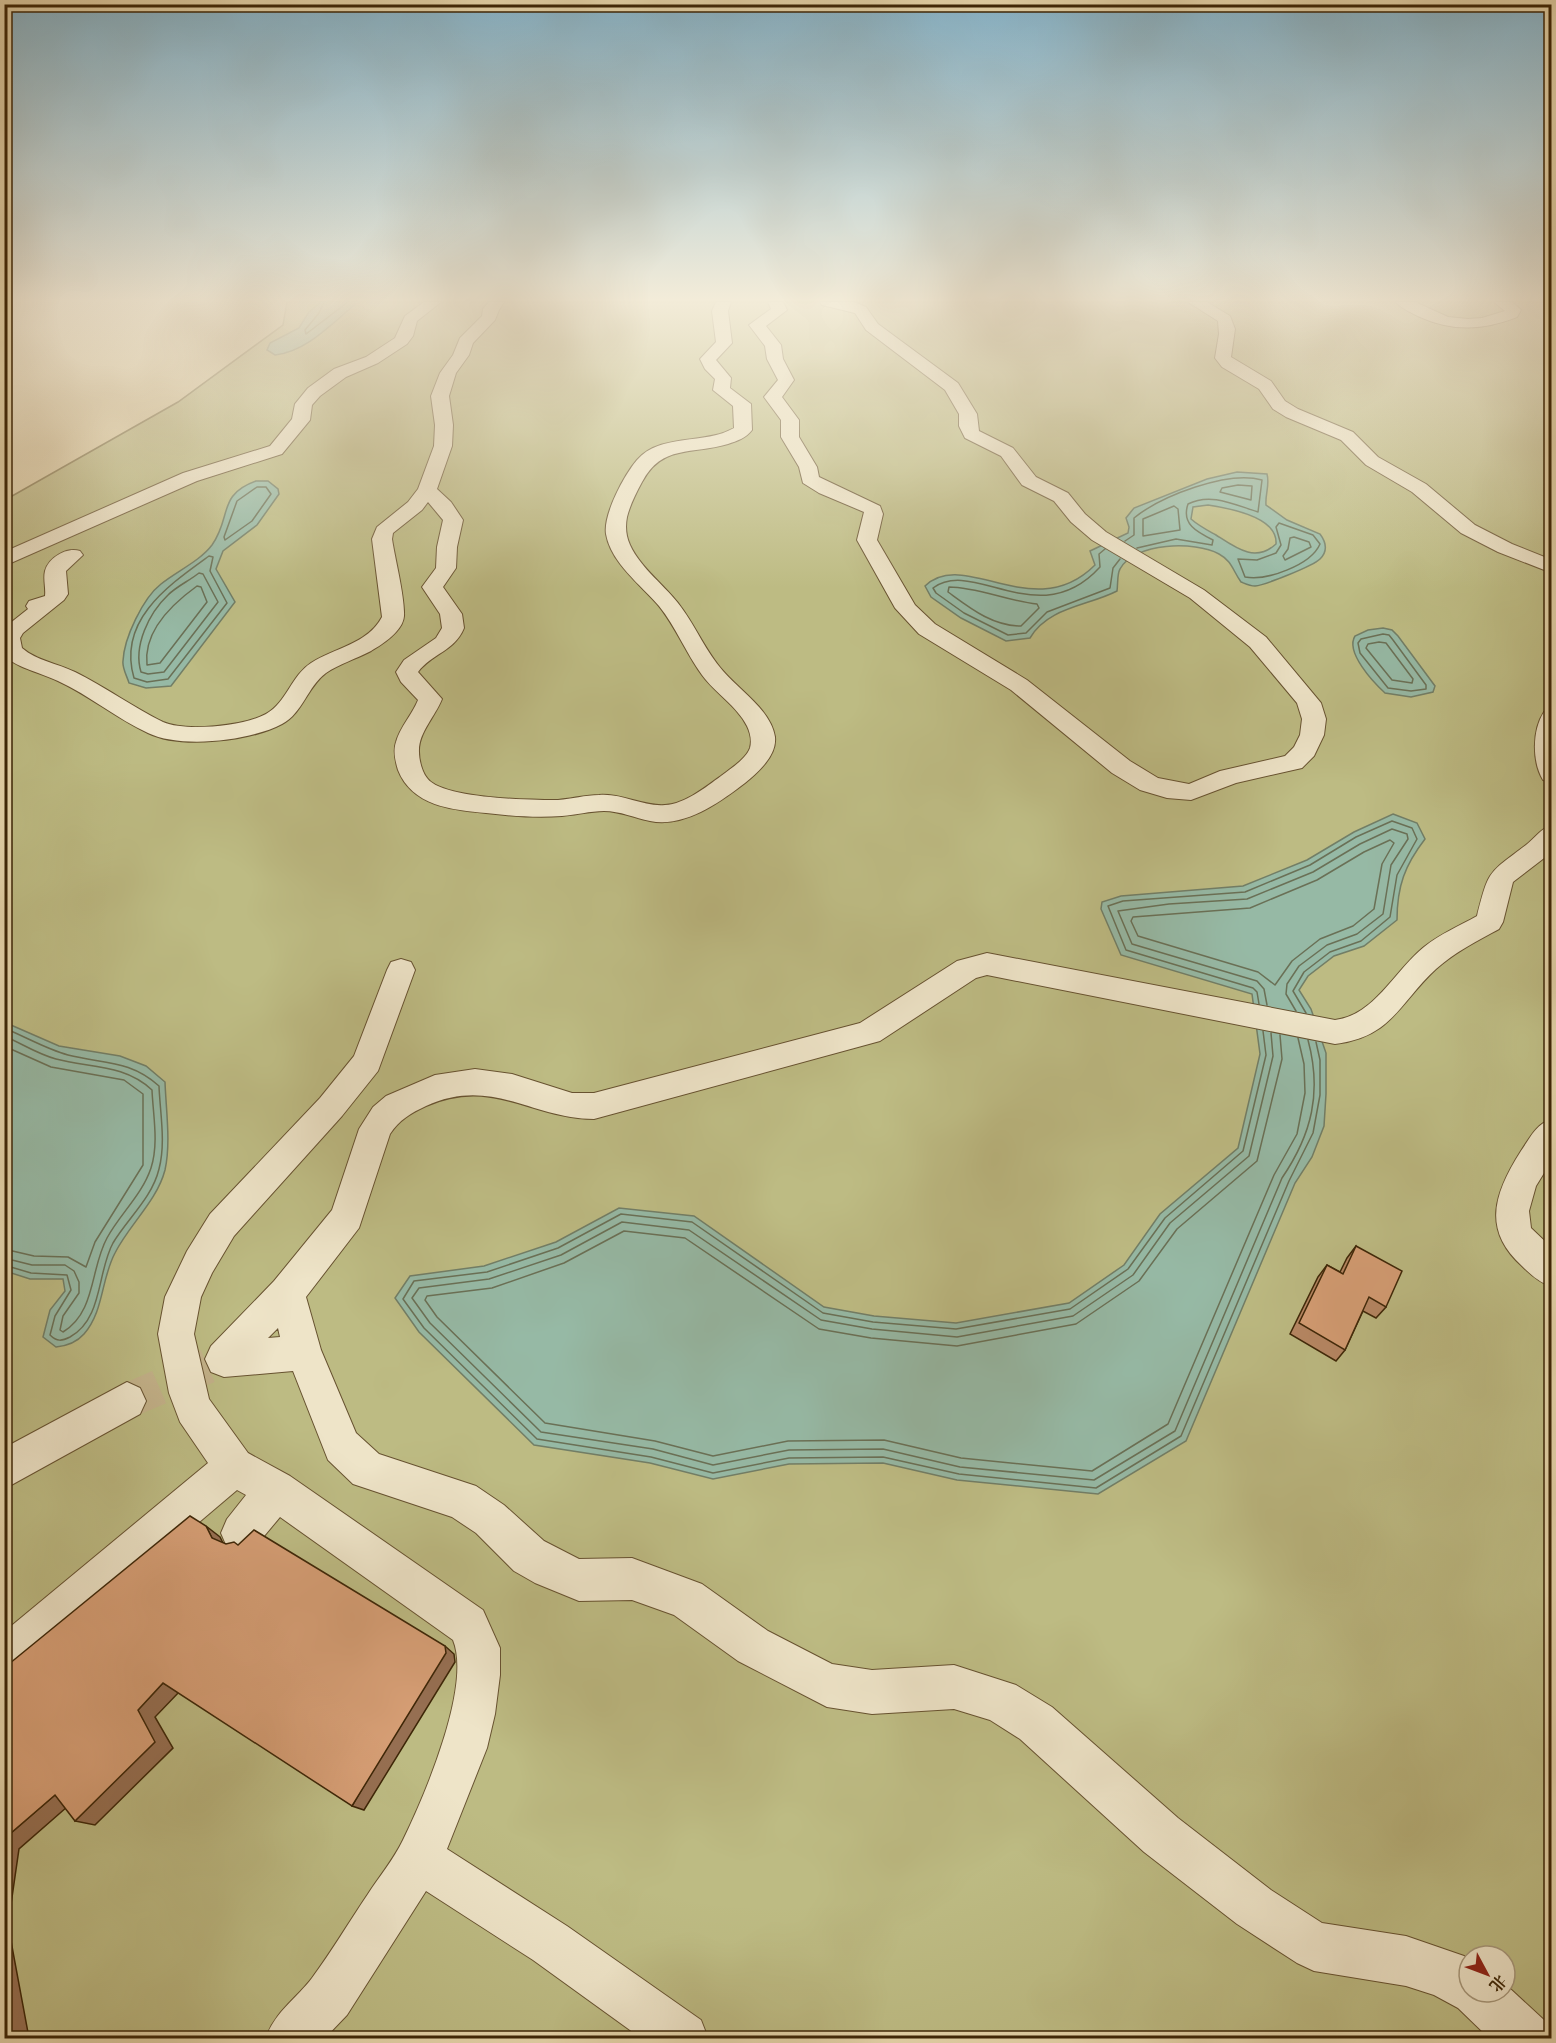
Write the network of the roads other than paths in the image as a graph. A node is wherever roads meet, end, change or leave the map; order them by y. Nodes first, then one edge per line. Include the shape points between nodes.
1 (310, 397) edge
2 (440, 397) edge
3 (732, 397) edge
4 (773, 397) edge
5 (958, 397) edge
6 (1274, 397) edge
7 (427, 490) junction
8 (73, 555) dead end
9 (4, 560) edge
10 (1551, 567) edge
11 (53, 600) junction
12 (4, 620) edge
13 (1551, 717) edge
14 (1551, 774) edge
15 (1551, 834) edge
16 (401, 970) dead end
17 (1551, 1132) edge
18 (1551, 1270) edge
19 (287, 1293) junction
20 (303, 1353) junction
21 (127, 1401) tunnel mouth
22 (234, 1467) junction
23 (4, 1470) edge
24 (276, 1490) junction
25 (241, 1533) dead end
26 (4, 1660) edge
27 (418, 1859) junction
28 (1457, 1981) edge
29 (1489, 2004) edge
30 (291, 2038) edge
31 (683, 2038) edge
32 (1526, 2038) edge

1 - 9 street via 301,420 276,450 189,477
2 - 7 street via 443,446
3 - 7 street via 742,404 743,430 728,438 670,450 647,460 621,505 615,524 626,555 669,604 712,673 745,705 761,730 763,746 755,759 695,805 662,814 609,802 560,808 492,806 442,798 420,787 407,759 408,739 430,699 407,672 411,664 446,641 453,625 452,615 432,587 446,568 453,520
4 - 5 street via 791,419 790,437 808,467 810,479 873,510 867,540 906,608 927,628 1019,686 1121,767 1158,787 1191,792 1301,757 1312,735 1314,719 1309,703 1258,642 1197,594 1099,536 1061,497 1029,481 1007,452 971,434 968,414
6 - 10 street via 1292,413 1347,436 1372,461 1419,488 1468,529
7 - 11 street via 415,506 384,531 393,617 389,628 314,671 284,713 261,724 226,732 187,734 158,729 66,676 23,660 9,645 11,633
8 - 11 street via 55,568 57,594
11 - 12 street
13 - 14 street via 1546,745
15 - 19 street via 1544,847 1501,879 1489,922 1434,954 1369,1022 1348,1031 1335,1032 987,964 968,969 869,1033 594,1106 572,1106 512,1087 483,1083 435,1088 415,1095 384,1116 375,1129 347,1217
16 - 22 street via 368,1062 222,1225 183,1297 176,1334 188,1393 193,1408
17 - 18 street via 1516,1191 1512,1209 1518,1237
19 - 20 street
19 - 20 street via 224,1359
20 - 28 street via 342,1446 367,1470 462,1500 530,1556 579,1580 632,1579 687,1599 753,1646 827,1685 872,1692 954,1687 1000,1701 1036,1723 1161,1835 1254,1907 1314,1946 1406,1961
21 - 23 street
22 - 24 street
22 - 26 street
24 - 25 street
24 - 27 street via 468,1625 478,1648 476,1695 464,1748
27 - 30 street via 329,1997
27 - 31 street via 550,1943
29 - 32 street

